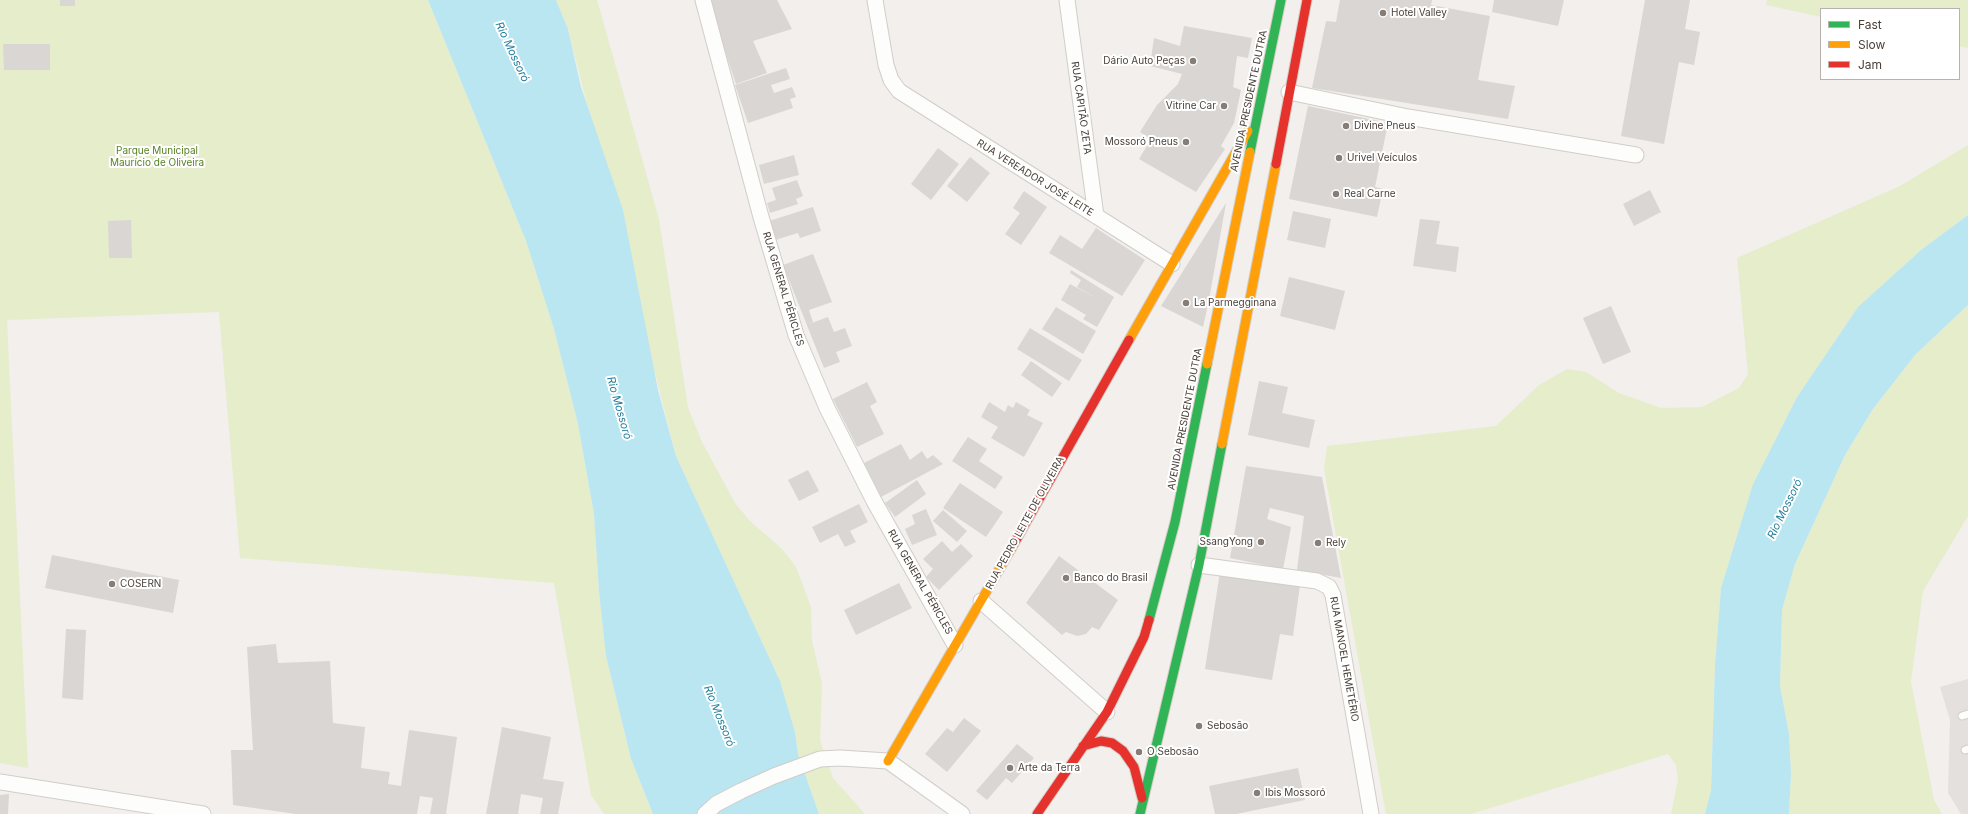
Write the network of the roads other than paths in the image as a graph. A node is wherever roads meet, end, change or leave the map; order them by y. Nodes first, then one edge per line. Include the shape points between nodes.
1 (703, 0) edge
2 (875, 0) edge
3 (1067, 0) edge
4 (1281, 0) edge
5 (1307, 0) edge
6 (1289, 92) junction
7 (1258, 115) junction
8 (1636, 155) dead end
9 (1096, 216) junction
10 (1172, 264) junction
11 (1194, 525) dead end
12 (1206, 528) junction
13 (1199, 565) junction
14 (981, 602) junction
15 (955, 645) junction
16 (1107, 712) junction
17 (1084, 746) junction
18 (888, 761) junction
19 (0, 782) edge
20 (1143, 803) junction
21 (203, 814) edge
22 (705, 814) edge
23 (962, 814) edge
24 (1037, 814) edge
25 (1140, 814) edge
26 (1371, 814) edge

1 - 15 street, RUA GENERAL PÉRICLES via 761,217 796,335 827,408 874,501
2 - 9 street, RUA VEREADOR JOSÉ LEITE via 886,65 891,80 899,91
3 - 9 street, RUA CAPITÃO ZETA
4 - 7 main road, AVENIDA PRESIDENTE DUTRA
5 - 6 main road
6 - 8 street via 1408,117
6 - 12 main road
7 - 10 main road, RUA PEDRO LEITE DE OLIVEIRA
7 - 16 main road, AVENIDA PRESIDENTE DUTRA via 1178,523 1144,637
9 - 10 street, RUA VEREADOR JOSÉ LEITE
10 - 14 main road, RUA PEDRO LEITE DE OLIVEIRA
11 - 12 main road
12 - 13 main road
13 - 20 main road
13 - 26 street, RUA MANOEL HEMETÉRIO via 1317,581 1329,587 1333,595
14 - 15 main road, RUA PEDRO LEITE DE OLIVEIRA
14 - 16 street
15 - 18 main road, RUA PEDRO LEITE DE OLIVEIRA
16 - 17 main road, AVENIDA PRESIDENTE DUTRA
17 - 20 main road via 1101,741 1112,743 1123,750 1134,767
17 - 24 main road, AVENIDA PRESIDENTE DUTRA
18 - 22 street via 840,758 820,760 741,791 716,804
18 - 23 street
19 - 21 street
20 - 25 main road

